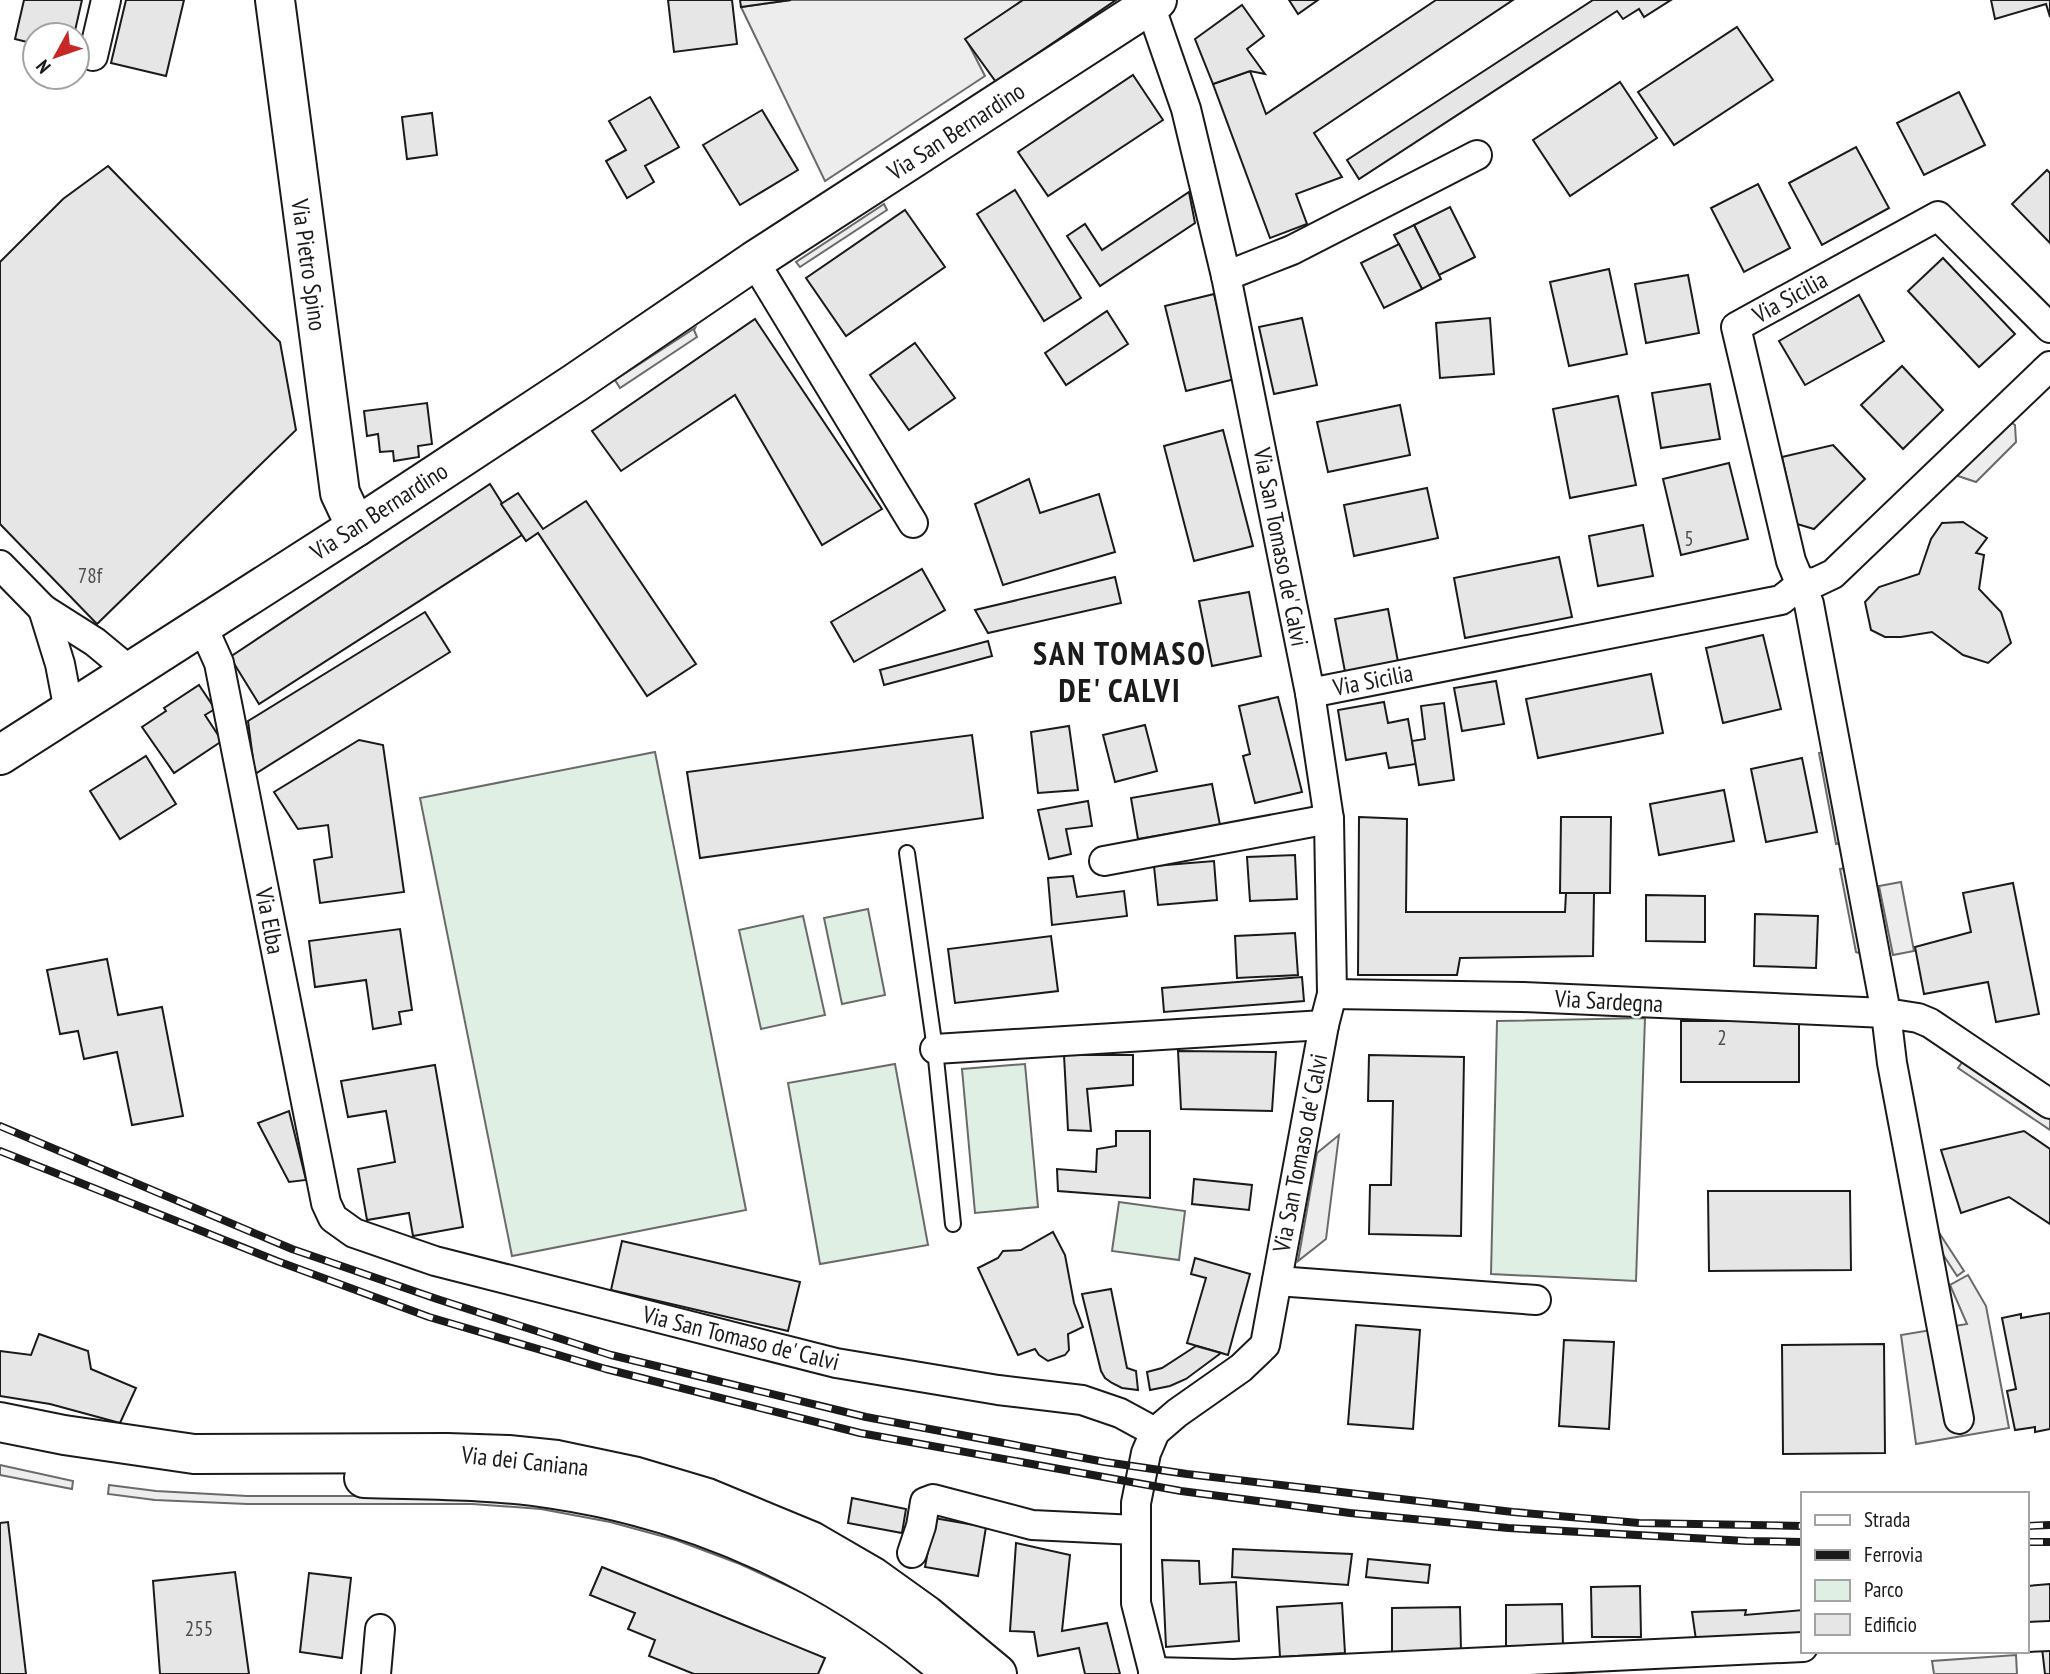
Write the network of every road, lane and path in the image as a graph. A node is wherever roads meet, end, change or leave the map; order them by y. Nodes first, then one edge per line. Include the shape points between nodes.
1 (106, 0) edge
2 (275, 0) edge
3 (1154, 2) edge
4 (93, 56) dead end
5 (1477, 155) dead end
6 (754, 261) junction
7 (1226, 276) junction
8 (2050, 328) edge
9 (2050, 366) edge
10 (913, 523) dead end
11 (356, 527) junction
12 (0, 565) edge
13 (1802, 583) junction
14 (43, 609) junction
15 (202, 625) junction
16 (131, 671) junction
17 (1310, 693) junction
18 (68, 711) junction
19 (0, 755) edge
20 (1329, 819) junction
21 (907, 853) dead end
22 (1104, 861) dead end
23 (1332, 994) junction
24 (1886, 1013) junction
25 (1324, 1025) junction
26 (935, 1049) junction
27 (2050, 1104) edge
28 (333, 1218) joint
29 (953, 1224) dead end
30 (1277, 1281) junction
31 (1536, 1300) dead end
32 (1959, 1419) dead end
33 (0, 1422) edge
34 (1155, 1432) junction
35 (0, 1445) edge
36 (1136, 1530) junction
37 (912, 1553) dead end
38 (380, 1629) dead end
39 (2050, 1636) edge
40 (2029, 1637) edge
41 (1801, 1647) edge
42 (1153, 1673) edge
43 (376, 1674) edge
44 (953, 1674) edge
45 (997, 1674) edge

1 - 4 street
2 - 11 main road, Via Pietro Spino via 340,493
3 - 6 main road, Via San Bernardino
3 - 7 street, Via San Tomaso de' Calvi via 1186,109
5 - 7 street via 1292,250
6 - 10 street
6 - 11 main road, Via San Bernardino
7 - 17 street, Via San Tomaso de' Calvi
8 - 13 street, Via Sicilia via 1938,216 1736,327 1791,561
9 - 13 street, Via Sicilia via 1833,574
11 - 15 main road, Via San Bernardino
12 - 14 street
13 - 17 street, Via Sicilia via 1781,600
13 - 24 street
14 - 16 street
14 - 18 street
15 - 16 main road, Via San Bernardino
15 - 28 street, Via Elba via 219,663 326,1203
16 - 18 main road, Via San Bernardino
17 - 20 street, Via San Tomaso de' Calvi
18 - 19 main road, Via San Bernardino
20 - 22 street
20 - 23 street, Via San Tomaso de' Calvi
21 - 26 lane
23 - 24 street, Via Sardegna via 1523,997
23 - 25 street, Via San Tomaso de' Calvi
24 - 27 street, Via Sardegna via 1930,1023
24 - 32 street
25 - 26 street, Via San Tomaso de' Calvi
25 - 30 street, Via San Tomaso de' Calvi
26 - 29 lane
28 - 34 street, Via San Tomaso de' Calvi via 354,1233 435,1262 836,1363 1082,1400
30 - 31 street, Via San Tomaso de' Calvi
30 - 34 street, Via San Tomaso de' Calvi via 1265,1345
33 - 45 main road, Via dei Caniana via 194,1454 508,1455 633,1476 707,1498 811,1541 915,1607
34 - 36 street via 1136,1503
35 - 44 main road, Via dei Caniana via 165,1472 500,1483 606,1498 712,1529 775,1557 878,1615
36 - 37 street via 1032,1525 933,1499 925,1502
36 - 42 street via 1136,1602
38 - 43 street
39 - 40 street
41 - 42 street via 1234,1674

